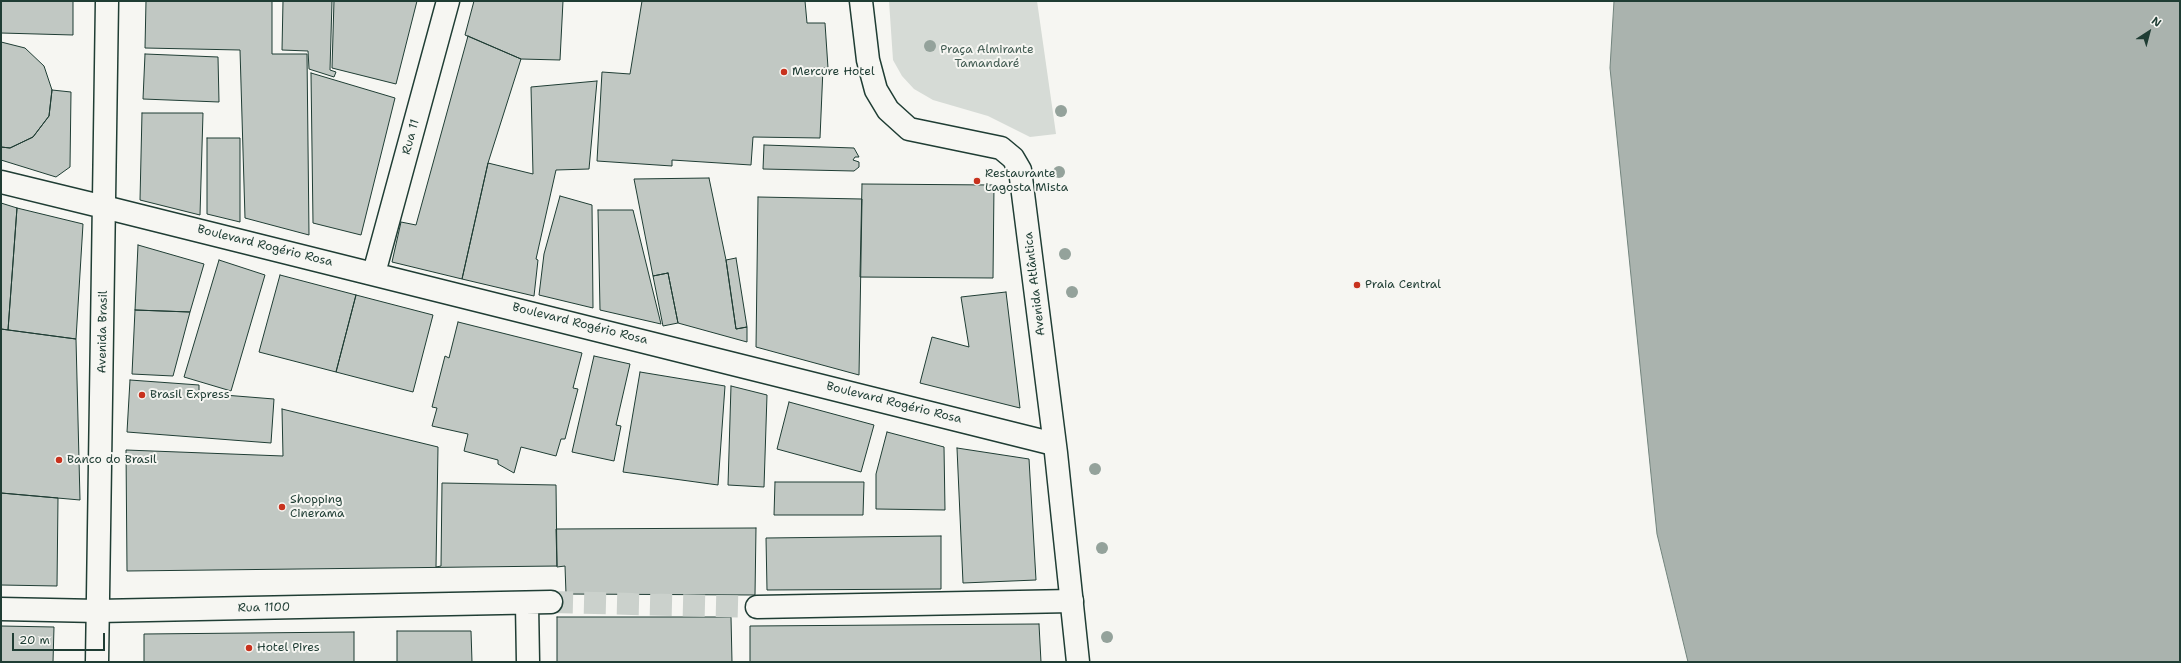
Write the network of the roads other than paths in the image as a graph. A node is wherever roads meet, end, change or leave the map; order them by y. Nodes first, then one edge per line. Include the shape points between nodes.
1 (107, 1) edge
2 (448, 1) edge
3 (860, 1) edge
4 (1, 182) edge
5 (104, 206) junction
6 (374, 273) junction
7 (1054, 444) junction
8 (1072, 601) junction
9 (551, 602) tunnel mouth
10 (527, 604) junction
11 (756, 606) tunnel mouth
12 (1, 610) edge
13 (98, 611) junction
14 (97, 662) edge
15 (528, 662) edge
16 (1078, 662) edge

1 - 5 street, Avenida Brasil
2 - 6 street, Rua 11
3 - 7 street, Avenida Atlântica via 868,60 876,90 888,110 909,129 1001,148 1013,158 1020,170
4 - 5 street, Boulevard Rogério Rosa
5 - 6 street, Boulevard Rogério Rosa
5 - 13 street, Avenida Brasil
6 - 7 street, Boulevard Rogério Rosa
7 - 8 street, Avenida Atlântica
8 - 11 street
8 - 16 street, Avenida Atlântica
9 - 10 street, Rua 1100
10 - 13 street, Rua 1100
10 - 15 street
12 - 13 street, Rua 1100
13 - 14 street, Avenida Brasil

